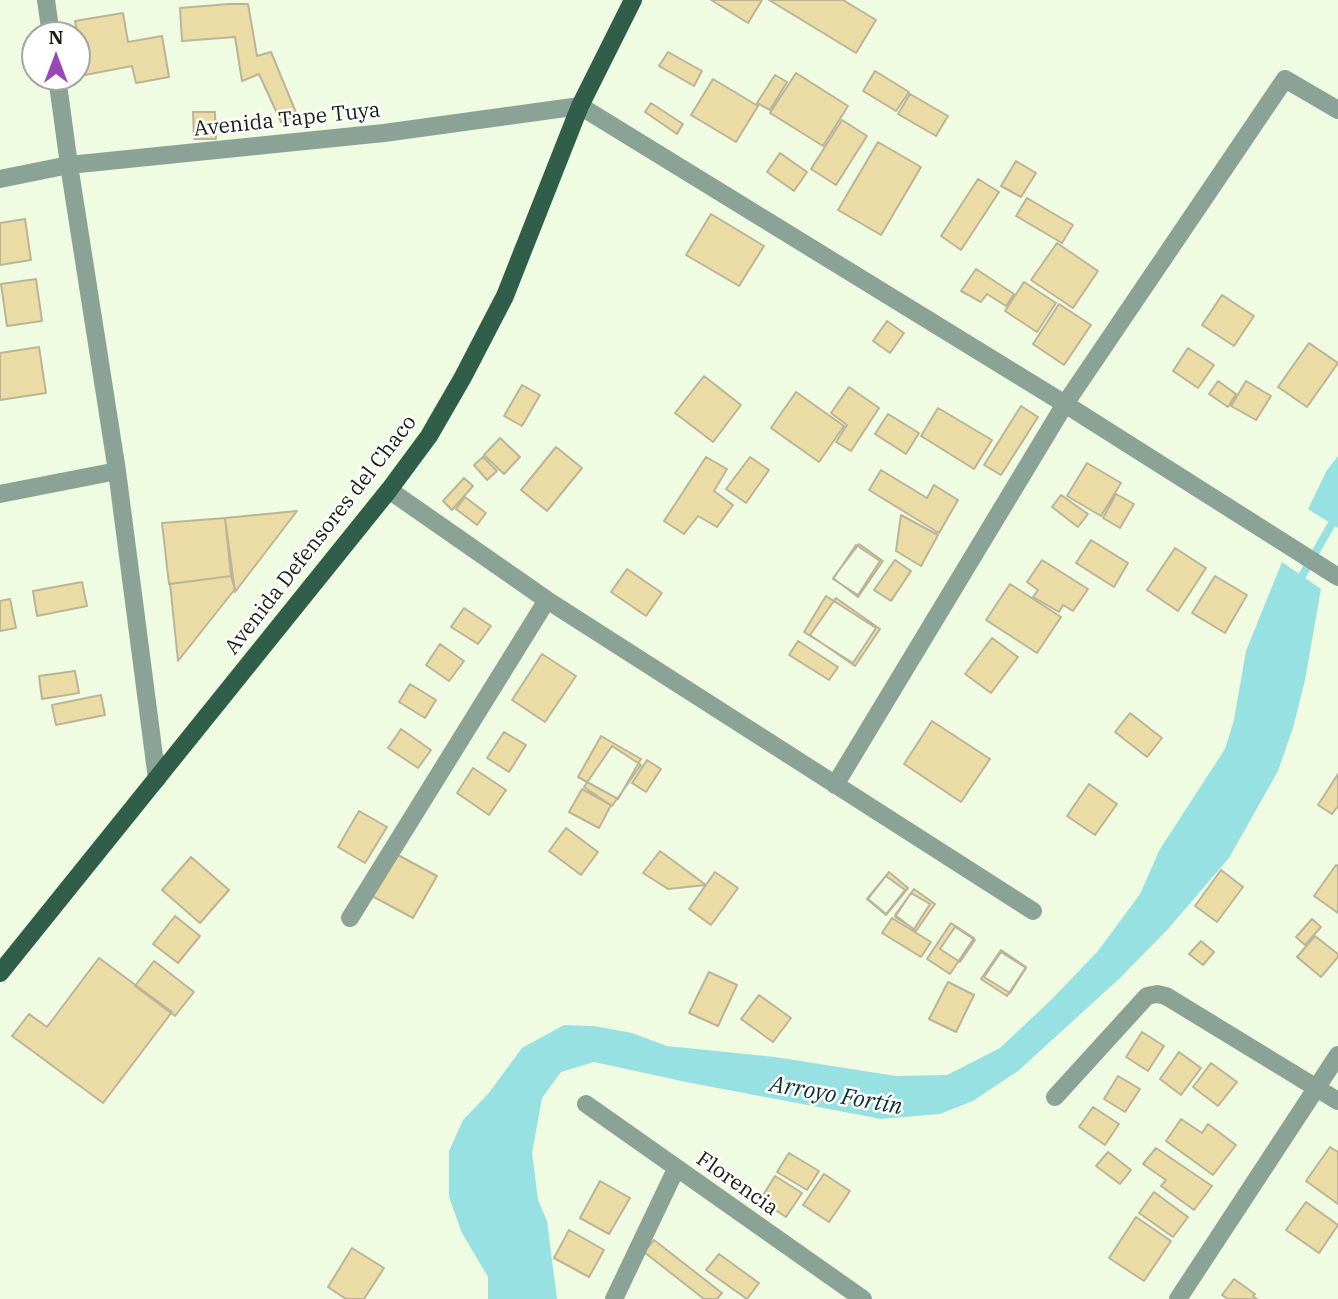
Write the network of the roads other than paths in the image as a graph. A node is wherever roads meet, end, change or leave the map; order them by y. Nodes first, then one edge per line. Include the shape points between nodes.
1 (46, 0) edge
2 (633, 0) edge
3 (49, 21) edge
4 (59, 91) edge
5 (580, 106) junction
6 (1338, 110) edge
7 (69, 165) junction
8 (0, 178) edge
9 (1065, 404) junction
10 (117, 471) junction
11 (390, 490) junction
12 (0, 494) edge
13 (1333, 574) edge
14 (547, 600) junction
15 (158, 779) junction
16 (835, 785) junction
17 (1033, 911) dead end
18 (350, 918) dead end
19 (0, 972) edge
20 (1338, 1055) edge
21 (1316, 1087) junction
22 (1055, 1097) dead end
23 (1338, 1101) edge
24 (586, 1104) dead end
25 (676, 1169) junction
26 (614, 1299) edge
27 (863, 1299) edge
28 (1178, 1299) edge

1 - 3 street
2 - 5 main road, Avenida Defensores del Chaco
4 - 7 street
5 - 7 street, Avenida Tape Tuya via 384,133
5 - 9 street
5 - 11 main road, Avenida Defensores del Chaco via 505,296 429,436
6 - 9 street via 1285,79
7 - 8 street, Avenida Tape Tuya
7 - 10 street
9 - 13 street
9 - 16 street
10 - 12 street
10 - 15 street
11 - 14 street
11 - 15 main road, Avenida Defensores del Chaco
14 - 16 street
14 - 18 street
15 - 19 main road, Avenida Defensores del Chaco
16 - 17 street
20 - 21 street
21 - 22 street via 1157,994 1147,996
21 - 23 street
21 - 28 street
24 - 25 street, Florencia
25 - 26 street
25 - 27 street, Florencia

